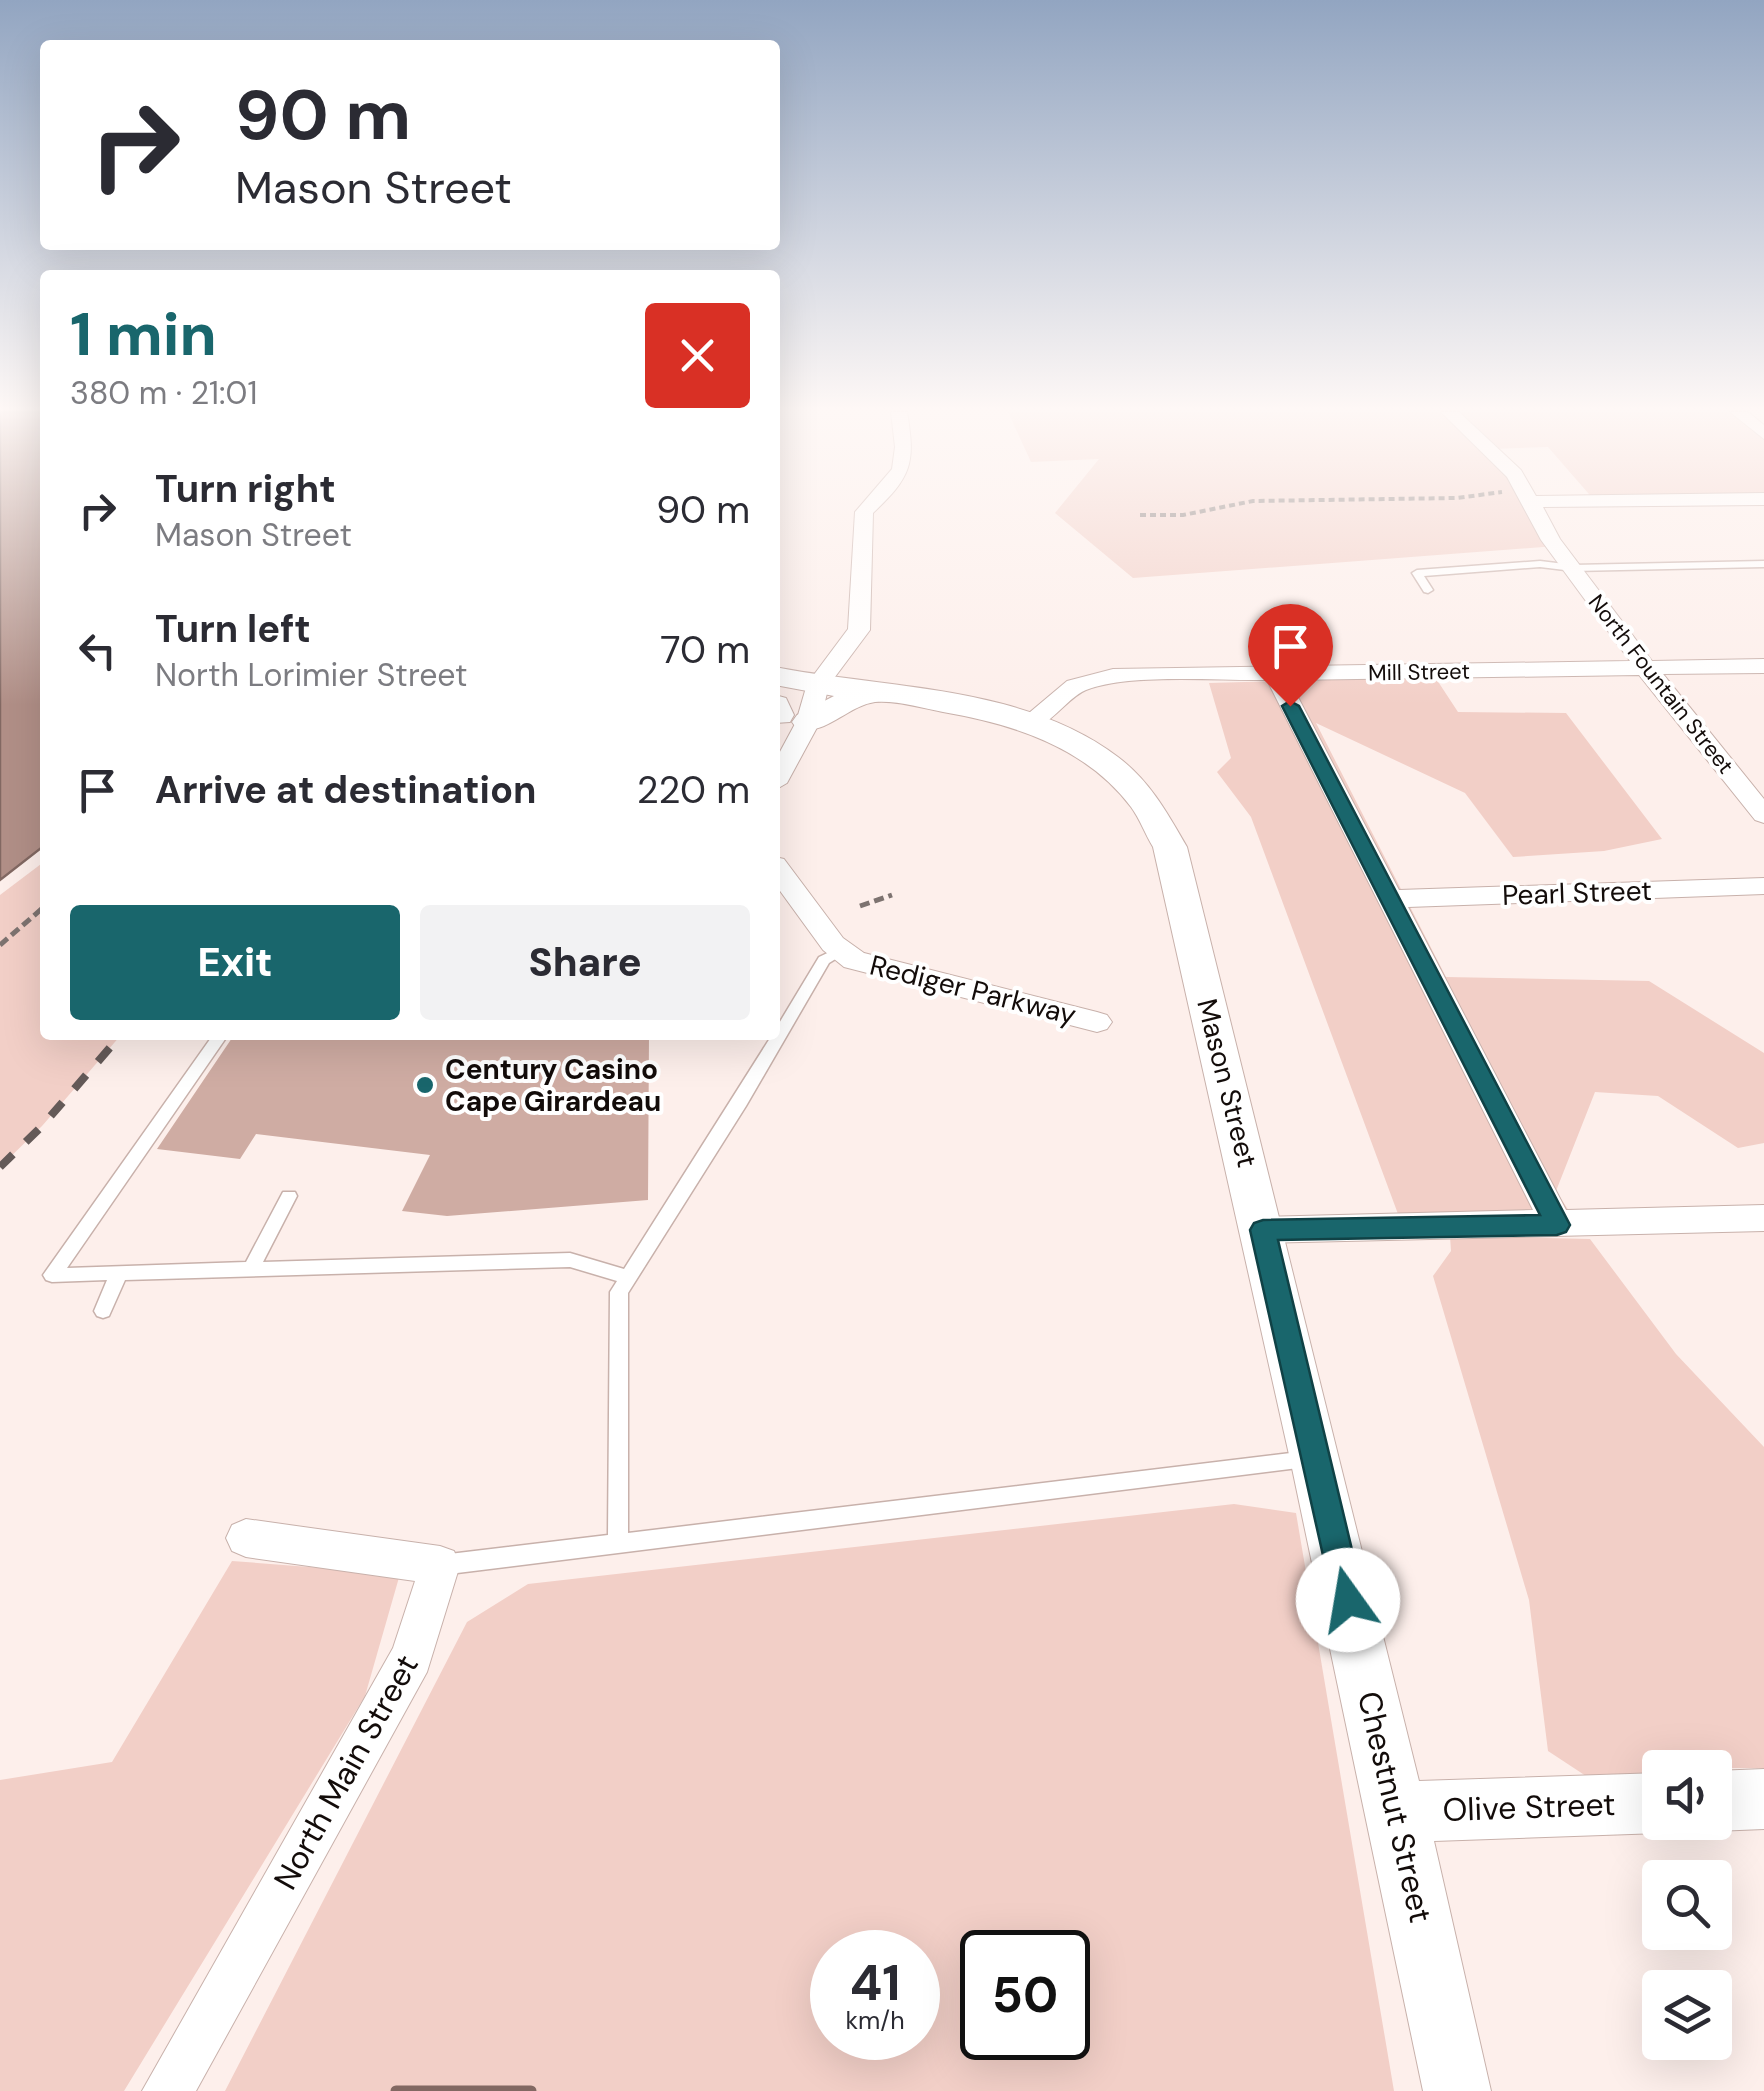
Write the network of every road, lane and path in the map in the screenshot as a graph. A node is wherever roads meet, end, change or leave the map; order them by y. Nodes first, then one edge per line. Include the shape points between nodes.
1 (866, 510) edge
2 (1210, 510) edge
3 (1535, 510) edge
4 (1140, 515) dead end
5 (1764, 564) edge
6 (1572, 568) junction
7 (1428, 590) dead end
8 (1764, 666) edge
9 (1645, 668) junction
10 (1275, 674) junction
11 (780, 677) edge
12 (816, 687) junction
13 (873, 693) junction
14 (784, 716) edge
15 (1029, 722) junction
16 (780, 746) edge
17 (1764, 815) edge
18 (780, 872) edge
19 (1764, 886) edge
20 (892, 895) dead end
21 (1389, 900) junction
22 (860, 906) dead end
23 (40, 910) edge
24 (0, 945) edge
25 (840, 952) junction
26 (1097, 1022) dead end
27 (780, 1031) edge
28 (217, 1040) edge
29 (775, 1040) edge
30 (289, 1196) dead end
31 (1764, 1218) edge
32 (1557, 1225) junction
33 (1263, 1230) junction
34 (251, 1270) junction
35 (119, 1274) junction
36 (628, 1277) junction
37 (103, 1311) dead end
38 (1316, 1458) junction
39 (246, 1538) dead end
40 (618, 1544) junction
41 (440, 1565) junction
42 (1764, 1799) edge
43 (1732, 1800) edge
44 (1642, 1804) edge
45 (1398, 1812) junction
46 (168, 2091) edge
47 (1457, 2091) edge

1 - 12 street via 859,630
2 - 4 path
3 - 6 street, North Fountain Street
5 - 6 lane
6 - 7 lane via 1540,564 1416,574
6 - 9 street, North Fountain Street
8 - 9 street, Mill Street
9 - 10 street, Mill Street
9 - 17 street, North Fountain Street
10 - 15 street, Mill Street via 1114,676 1075,686
10 - 21 street
11 - 12 main road
12 - 13 main road, Mason Street
12 - 14 street
13 - 14 main road
13 - 15 main road, Mason Street via 940,700
14 - 16 street
15 - 33 main road, Mason Street via 1102,759 1142,800 1170,847
18 - 25 street, Rediger Parkway
19 - 21 street, Pearl Street
20 - 22 path
21 - 32 street
23 - 24 path
25 - 26 street, Rediger Parkway via 882,969
25 - 27 lane via 824,960
28 - 35 lane via 52,1275
29 - 36 lane
30 - 34 lane
31 - 32 street
32 - 33 street
33 - 38 main road, Chestnut Street
34 - 35 lane
34 - 36 lane via 570,1260
35 - 37 lane
36 - 40 lane via 618,1292
38 - 40 lane
38 - 45 main road, Chestnut Street
39 - 41 street
40 - 41 lane
41 - 46 street, North Main Street via 412,1657
42 - 43 main road
44 - 45 main road, Olive Street
45 - 47 main road, Chestnut Street

